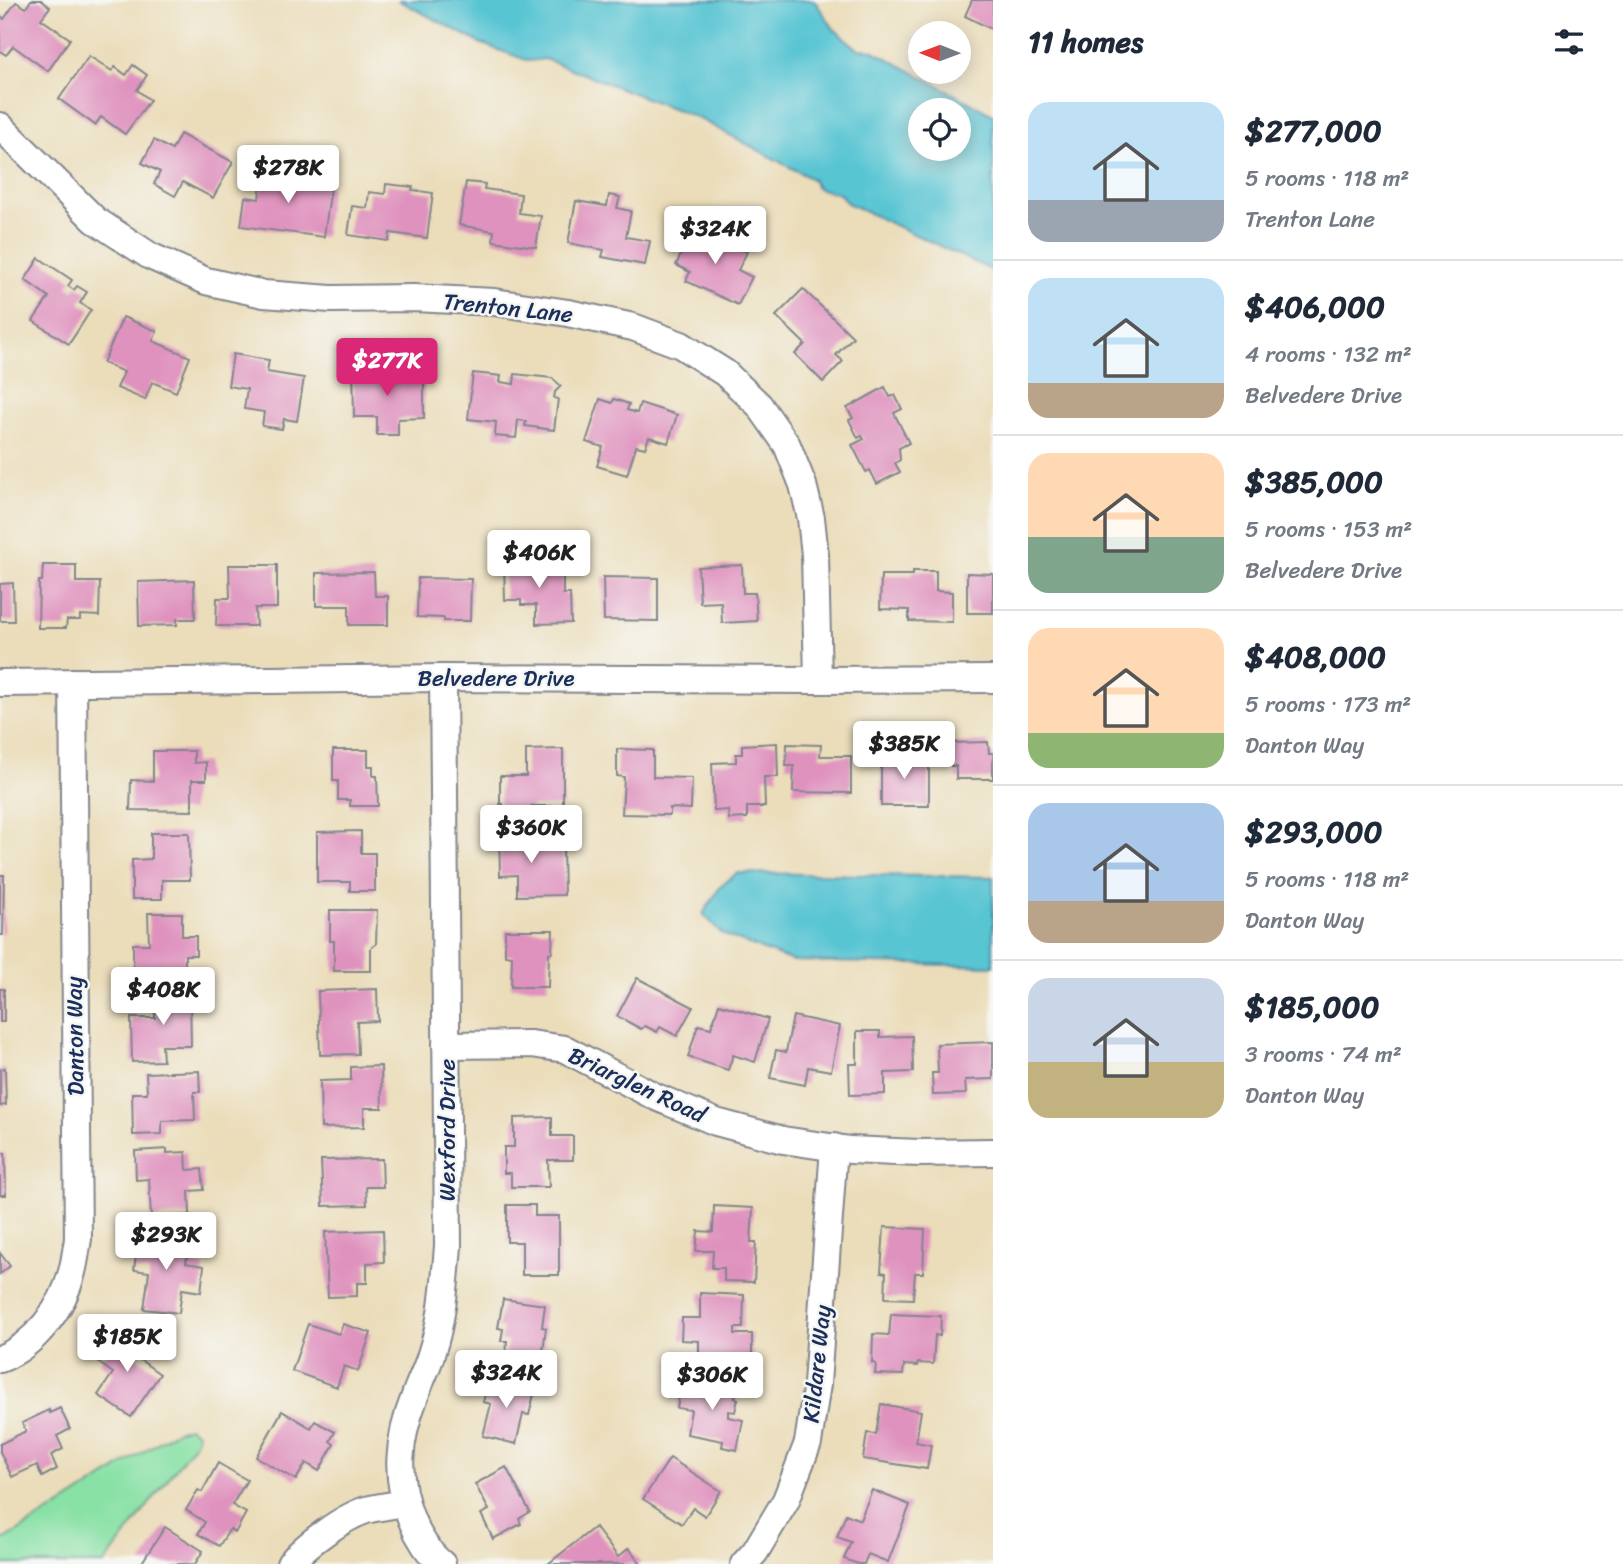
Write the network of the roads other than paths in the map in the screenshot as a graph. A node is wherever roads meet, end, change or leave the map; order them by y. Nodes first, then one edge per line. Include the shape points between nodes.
1 (0, 126) edge
2 (443, 677) junction
3 (993, 679) edge
4 (818, 680) junction
5 (73, 682) junction
6 (0, 683) edge
7 (446, 1045) junction
8 (834, 1147) junction
9 (993, 1152) edge
10 (0, 1359) edge
11 (405, 1503) junction
12 (290, 1564) edge
13 (442, 1564) edge
14 (744, 1564) edge

1 - 4 street, Trenton Lane via 95,220 150,256 206,281 264,294 494,302 568,313 633,327 681,345 725,373 759,405 787,445 803,485 815,555
2 - 4 street, Belvedere Drive
2 - 5 street, Belvedere Drive
2 - 7 street, Wexford Drive
3 - 4 street, Belvedere Drive
5 - 6 street, Belvedere Drive
5 - 10 street, Danton Way via 78,1239 72,1273 59,1305 39,1332
7 - 8 street, Briarglen Road via 531,1044 565,1049 654,1096 716,1122 783,1140
7 - 11 street, Wexford Drive via 448,1246 433,1350 403,1432 399,1466
8 - 9 street, Briarglen Road
8 - 14 street, Kildare Way via 817,1384 808,1443 786,1500
11 - 12 street via 355,1516 327,1531
11 - 13 street, Wexford Drive via 417,1532

